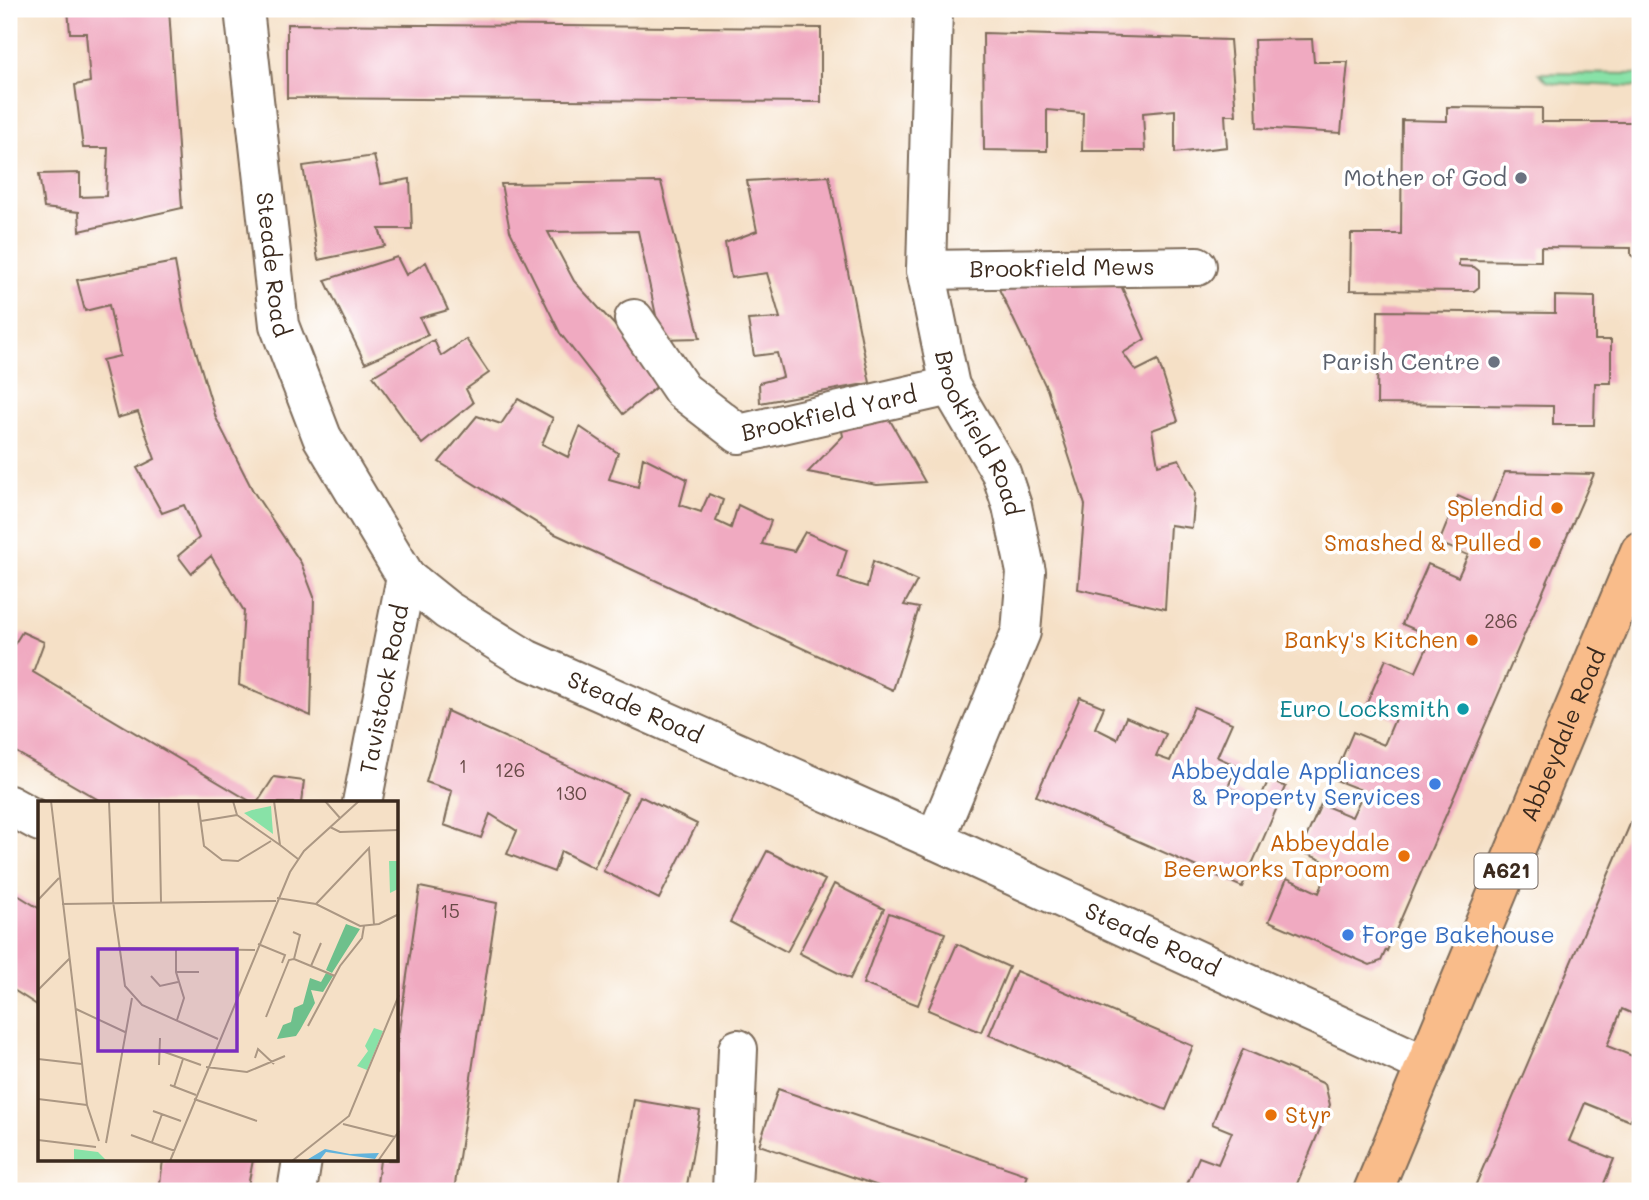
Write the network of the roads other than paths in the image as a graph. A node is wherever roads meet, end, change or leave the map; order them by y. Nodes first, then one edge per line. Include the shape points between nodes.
1 (244, 9) edge
2 (933, 9) edge
3 (1197, 266) dead end
4 (926, 270) junction
5 (634, 318) dead end
6 (950, 386) junction
7 (1640, 551) edge
8 (406, 577) junction
9 (362, 801) edge
10 (9, 805) edge
11 (38, 821) edge
12 (936, 840) junction
13 (738, 1049) dead end
14 (1426, 1065) junction
15 (302, 1162) edge
16 (297, 1191) edge
17 (732, 1191) edge
18 (1373, 1191) edge

1 - 8 street, Steade Road via 279,325 321,437
2 - 4 street, Brookfield Road
3 - 4 street, Brookfield Mews
4 - 6 street, Brookfield Road
5 - 6 street, Brookfield Yard via 682,390 739,435
6 - 12 street, Brookfield Road via 1001,473 1026,572 1021,632
7 - 14 main road, Abbeydale Road / A621
8 - 9 street, Tavistock Road
8 - 12 street, Steade Road via 447,610 526,659
10 - 11 street
12 - 14 street, Steade Road
13 - 17 street
14 - 18 main road, Abbeydale Road / A621
15 - 16 street

